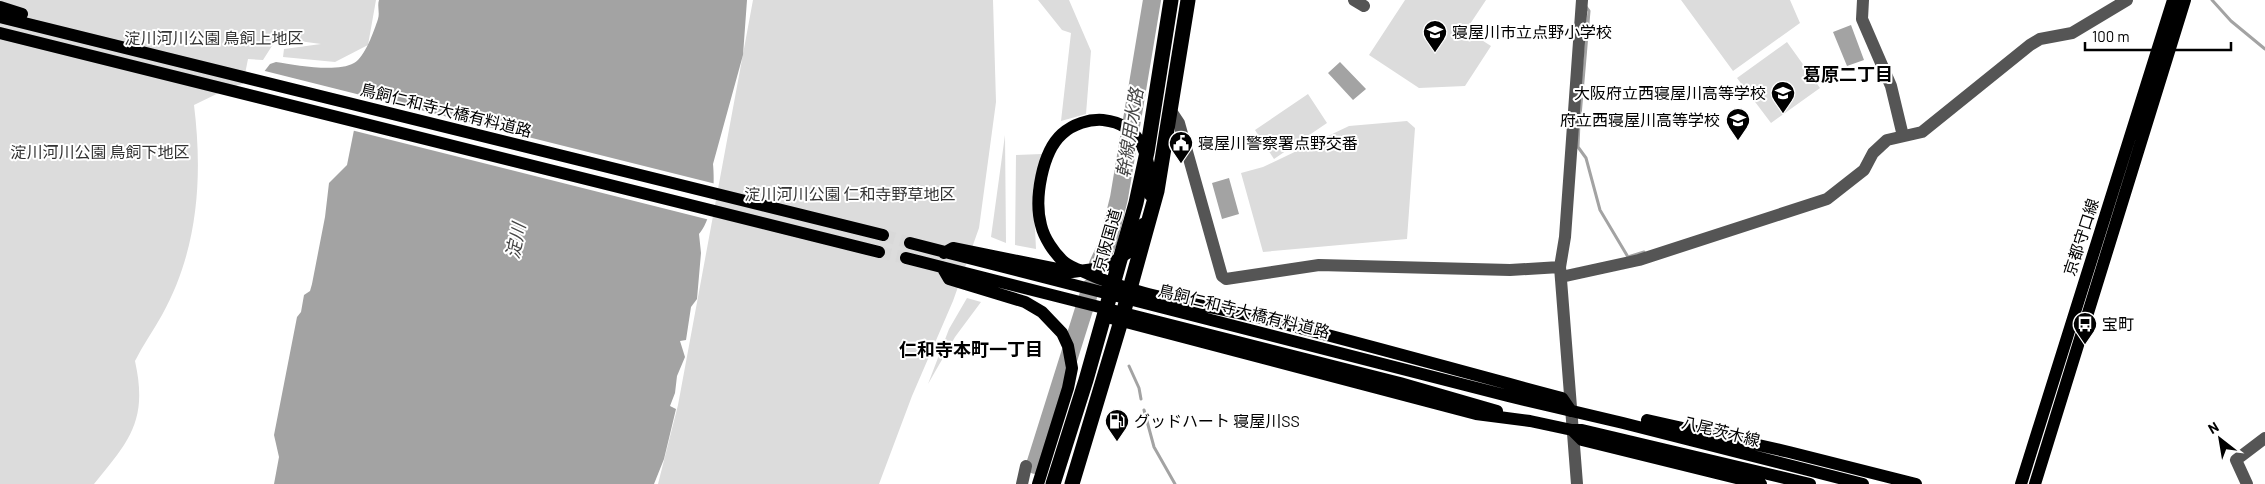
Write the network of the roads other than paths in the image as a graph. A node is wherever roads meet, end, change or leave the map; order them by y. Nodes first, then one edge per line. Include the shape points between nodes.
1 (1171, 0) edge
2 (1188, 0) edge
3 (1582, 0) edge
4 (1863, 0) edge
5 (2127, 0) edge
6 (2173, 0) edge
7 (2186, 0) edge
8 (0, 7) edge
9 (0, 17) edge
10 (0, 33) edge
11 (64, 33) junction
12 (0, 40) edge
13 (60, 49) junction
14 (1171, 111) junction
15 (1903, 133) junction
16 (883, 236) tunnel mouth
17 (910, 243) tunnel mouth
18 (879, 252) tunnel mouth
19 (944, 253) junction
20 (906, 258) tunnel mouth
21 (942, 267) junction
22 (1561, 272) junction
23 (1113, 283) junction
24 (1130, 288) junction
25 (1103, 316) junction
26 (1121, 321) junction
27 (1571, 411) junction
28 (1530, 421) junction
29 (1623, 423) junction
30 (1572, 430) junction
31 (2265, 438) edge
32 (1026, 466) dead end
33 (1022, 484) edge
34 (1038, 484) edge
35 (1053, 484) edge
36 (1072, 484) edge
37 (1577, 484) edge
38 (1761, 484) edge
39 (1810, 484) edge
40 (1863, 484) edge
41 (1916, 484) edge
42 (2021, 484) edge
43 (2035, 484) edge
44 (2246, 484) edge

1 - 23 highway, 京阪国道 via 1147,152
2 - 14 highway
3 - 22 street
4 - 15 street via 1862,19 1891,86
5 - 15 street via 2072,33 2040,39 2010,59 1932,126 1922,132
6 - 42 main road, 京都守口線
7 - 43 main road, 京都守口線
8 - 11 main road via 57,24
9 - 11 main road, 鳥飼仁和寺大橋有料道路
10 - 13 main road, 鳥飼仁和寺大橋有料道路
11 - 16 main road, 鳥飼仁和寺大橋有料道路
12 - 13 main road via 48,51
13 - 18 main road, 鳥飼仁和寺大橋有料道路
14 - 22 street via 1180,123 1222,276 1226,279 1319,265
14 - 24 highway via 1158,191
15 - 22 street via 1879,146 1864,170 1827,199 1639,260
17 - 19 main road, 鳥飼仁和寺大橋有料道路
19 - 23 main road via 953,248 1072,272 1094,269 1112,263 1128,252 1146,218 1152,176 1144,148 1130,129 1114,121 1093,119 1072,126 1061,134 1048,152 1038,192 1040,224 1052,249 1065,264
19 - 27 main road, 鳥飼仁和寺大橋有料道路
20 - 21 main road, 鳥飼仁和寺大橋有料道路
21 - 28 main road, 鳥飼仁和寺大橋有料道路 via 1400,382
21 - 34 main road via 949,280 1025,302 1042,312 1062,333 1068,346 1072,368 1068,388
22 - 27 street
23 - 24 main road
23 - 25 highway, 京阪国道
24 - 26 highway
24 - 27 main road via 1264,319 1562,398
25 - 26 main road
25 - 35 highway, 京阪国道
26 - 28 main road via 1476,414
26 - 36 highway
27 - 29 main road, 八尾茨木線
27 - 30 street
28 - 30 main road, 八尾茨木線
29 - 40 main road, 八尾茨木線
29 - 41 main road via 1633,418 1685,428
30 - 37 street
30 - 38 main road via 1582,440
30 - 39 main road, 八尾茨木線
31 - 44 street via 2236,460
32 - 33 street

